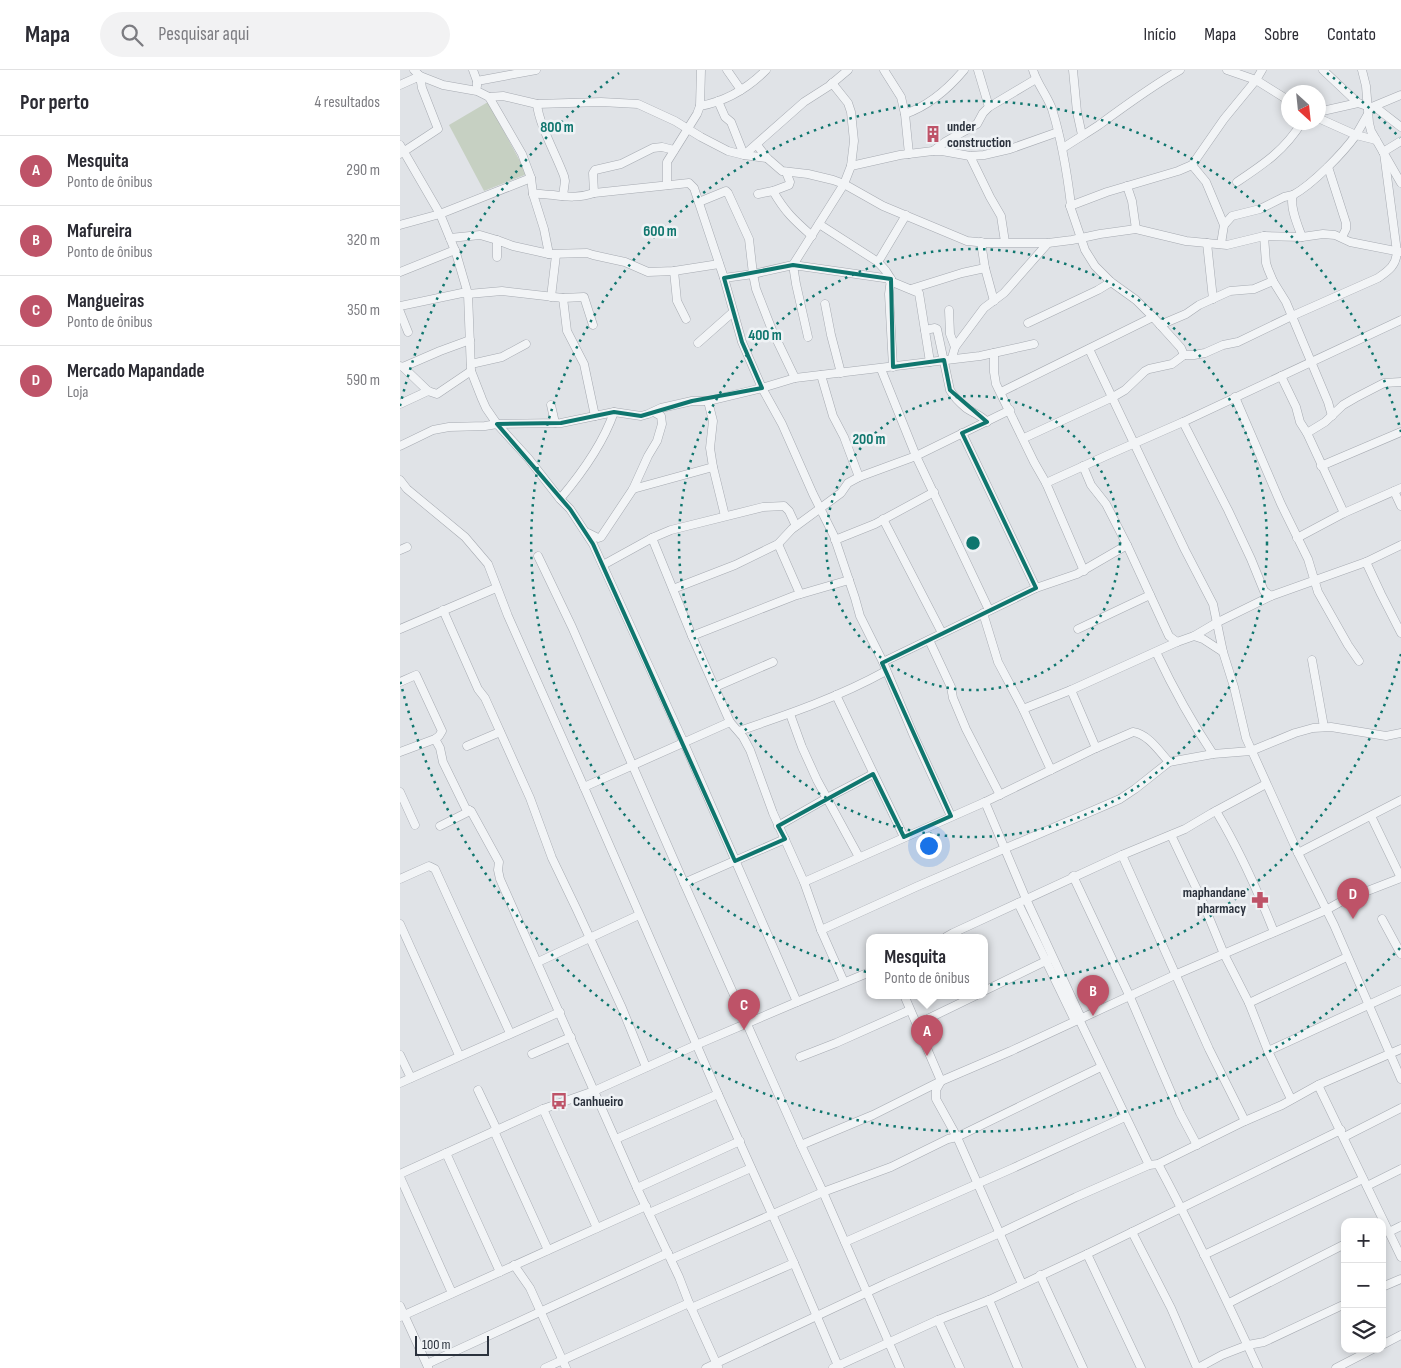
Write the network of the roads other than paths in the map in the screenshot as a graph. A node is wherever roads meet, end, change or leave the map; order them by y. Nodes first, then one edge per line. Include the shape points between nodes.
1 (414, 70) edge
2 (474, 70) edge
3 (536, 70) edge
4 (701, 70) edge
5 (727, 70) edge
6 (766, 70) edge
7 (833, 70) edge
8 (848, 70) edge
9 (884, 70) edge
10 (964, 70) edge
11 (978, 70) edge
12 (1033, 70) edge
13 (1072, 70) edge
14 (1180, 70) edge
15 (1227, 70) edge
16 (1262, 70) edge
17 (1323, 70) edge
18 (1362, 70) edge
19 (420, 76) junction
20 (839, 77) junction
21 (1036, 79) junction
22 (1256, 80) junction
23 (477, 81) junction
24 (832, 83) junction
25 (400, 85) edge
26 (741, 90) junction
27 (477, 91) junction
28 (1401, 95) edge
29 (1281, 96) edge
30 (489, 98) junction
31 (718, 101) junction
32 (1358, 102) junction
33 (536, 104) junction
34 (700, 106) junction
35 (989, 106) junction
36 (1369, 109) junction
37 (1326, 110) edge
38 (905, 114) junction
39 (1326, 122) edge
40 (1401, 127) edge
41 (688, 129) junction
42 (1296, 130) edge
43 (1058, 132) junction
44 (1082, 135) junction
45 (1356, 135) junction
46 (1376, 140) junction
47 (1401, 142) edge
48 (757, 145) junction
49 (1063, 148) junction
50 (401, 150) edge
51 (674, 150) junction
52 (933, 151) junction
53 (1383, 152) junction
54 (909, 154) junction
55 (744, 155) junction
56 (970, 156) junction
57 (767, 158) junction
58 (1192, 164) junction
59 (851, 166) junction
60 (1328, 167) junction
61 (786, 172) junction
62 (530, 178) junction
63 (1237, 182) dead end
64 (1401, 183) edge
65 (844, 184) junction
66 (667, 185) junction
67 (1128, 186) junction
68 (773, 191) junction
69 (594, 193) junction
70 (533, 194) junction
71 (758, 194) dead end
72 (1293, 195) junction
73 (563, 196) junction
74 (699, 202) junction
75 (1070, 206) junction
76 (440, 214) junction
77 (906, 215) junction
78 (819, 224) junction
79 (400, 225) edge
80 (1224, 225) junction
81 (1136, 229) junction
82 (812, 236) junction
83 (1264, 236) junction
84 (1302, 237) junction
85 (1342, 237) junction
86 (450, 238) junction
87 (1081, 238) junction
88 (497, 240) junction
89 (981, 242) junction
90 (1005, 242) junction
91 (1048, 243) junction
92 (1207, 243) junction
93 (1221, 244) junction
94 (455, 250) junction
95 (1399, 252) edge
96 (553, 254) junction
97 (497, 257) dead end
98 (878, 262) junction
99 (719, 264) junction
100 (793, 266) junction
101 (985, 268) junction
102 (674, 271) junction
103 (400, 272) edge
104 (753, 274) junction
105 (724, 278) junction
106 (890, 280) junction
107 (1273, 281) junction
108 (1111, 282) junction
109 (911, 289) junction
110 (468, 294) junction
111 (551, 298) junction
112 (563, 298) junction
113 (1213, 299) junction
114 (994, 301) junction
115 (825, 304) dead end
116 (400, 306) edge
117 (950, 310) dead end
118 (733, 312) junction
119 (1292, 316) junction
120 (401, 317) edge
121 (1153, 317) junction
122 (686, 319) dead end
123 (1401, 320) edge
124 (1028, 322) dead end
125 (593, 325) dead end
126 (1160, 325) junction
127 (925, 330) junction
128 (408, 332) dead end
129 (808, 337) dead end
130 (470, 340) junction
131 (526, 344) dead end
132 (698, 344) dead end
133 (1034, 344) dead end
134 (955, 347) junction
135 (1090, 348) junction
136 (994, 354) junction
137 (1184, 355) junction
138 (948, 359) junction
139 (930, 362) junction
140 (1311, 362) junction
141 (401, 367) edge
142 (471, 367) junction
143 (893, 367) junction
144 (881, 368) junction
145 (841, 373) junction
146 (821, 375) junction
147 (1281, 376) junction
148 (795, 378) junction
149 (1401, 382) edge
150 (762, 388) junction
151 (428, 391) junction
152 (1001, 392) junction
153 (1113, 397) junction
154 (1235, 398) junction
155 (708, 400) junction
156 (400, 404) edge
157 (551, 405) dead end
158 (1010, 410) junction
159 (614, 412) junction
160 (654, 412) junction
161 (595, 416) junction
162 (1332, 416) junction
163 (987, 422) junction
164 (1183, 422) junction
165 (555, 423) junction
166 (497, 424) junction
167 (1401, 432) edge
168 (962, 433) junction
169 (1307, 433) junction
170 (1024, 438) junction
171 (1135, 443) junction
172 (400, 446) edge
173 (916, 456) junction
174 (1083, 466) junction
175 (1321, 466) junction
176 (713, 467) junction
177 (859, 477) junction
178 (400, 480) edge
179 (1046, 484) junction
180 (633, 489) junction
181 (1397, 490) edge
182 (934, 492) junction
183 (560, 499) junction
184 (1401, 506) edge
185 (820, 509) junction
186 (1344, 513) junction
187 (725, 516) junction
188 (883, 519) junction
189 (796, 526) junction
190 (587, 533) junction
191 (652, 538) junction
192 (1297, 538) junction
193 (835, 540) junction
194 (778, 544) junction
195 (1127, 545) junction
196 (1401, 545) edge
197 (538, 556) dead end
198 (1366, 562) junction
199 (603, 565) junction
200 (1084, 571) junction
201 (1312, 572) junction
202 (848, 580) junction
203 (1315, 581) junction
204 (1302, 586) junction
205 (496, 588) junction
206 (1036, 588) junction
207 (673, 589) junction
208 (800, 594) junction
209 (1268, 594) junction
210 (1150, 595) junction
211 (443, 610) junction
212 (986, 612) junction
213 (1216, 623) junction
214 (400, 629) edge
215 (1078, 629) dead end
216 (942, 633) junction
217 (1401, 633) edge
218 (692, 636) junction
219 (1169, 636) junction
220 (1194, 636) junction
221 (929, 640) junction
222 (1177, 642) junction
223 (1165, 648) junction
224 (1156, 652) junction
225 (1223, 652) junction
226 (1312, 660) dead end
227 (1359, 661) dead end
228 (773, 662) dead end
229 (883, 662) junction
230 (886, 671) junction
231 (400, 682) edge
232 (715, 687) junction
233 (1071, 690) junction
234 (836, 695) junction
235 (1023, 709) junction
236 (790, 714) junction
237 (730, 722) junction
238 (1324, 727) junction
239 (739, 731) junction
240 (500, 732) junction
241 (1401, 733) edge
242 (435, 739) junction
243 (684, 743) junction
244 (467, 746) dead end
245 (1096, 748) junction
246 (1251, 751) junction
247 (400, 752) edge
248 (1213, 754) junction
249 (1169, 762) junction
250 (632, 766) junction
251 (1051, 770) junction
252 (873, 774) junction
253 (1266, 784) junction
254 (584, 787) junction
255 (400, 792) edge
256 (1000, 795) junction
257 (827, 798) junction
258 (1401, 800) edge
259 (985, 802) junction
260 (469, 810) junction
261 (1216, 811) junction
262 (951, 816) junction
263 (1371, 816) junction
264 (415, 825) dead end
265 (440, 826) dead end
266 (778, 826) junction
267 (1171, 835) junction
268 (904, 837) junction
269 (785, 839) junction
270 (1005, 848) junction
271 (1298, 853) junction
272 (1122, 855) junction
273 (859, 857) junction
274 (735, 861) junction
275 (1073, 876) junction
276 (1401, 878) edge
277 (400, 879) edge
278 (804, 882) junction
279 (684, 883) junction
280 (1026, 899) junction
281 (1018, 903) junction
282 (1326, 910) junction
283 (639, 915) junction
284 (1382, 919) dead end
285 (400, 924) edge
286 (821, 930) junction
287 (1274, 932) junction
288 (951, 934) edge
289 (590, 938) junction
290 (408, 942) junction
291 (400, 946) edge
292 (1224, 954) junction
293 (1401, 954) edge
294 (1347, 957) junction
295 (1050, 960) junction
296 (538, 962) junction
297 (866, 974) edge
298 (1177, 974) junction
299 (844, 982) junction
300 (988, 989) edge
301 (1401, 990) edge
302 (1130, 997) junction
303 (906, 999) edge
304 (969, 999) edge
305 (797, 1002) junction
306 (1249, 1004) junction
307 (1369, 1005) junction
308 (910, 1010) junction
309 (560, 1012) junction
310 (1078, 1020) junction
311 (747, 1024) junction
312 (917, 1024) junction
313 (510, 1033) junction
314 (571, 1037) junction
315 (696, 1045) junction
316 (1401, 1049) edge
317 (1268, 1052) junction
318 (532, 1054) dead end
319 (1390, 1054) junction
320 (400, 1055) edge
321 (459, 1055) junction
322 (800, 1057) dead end
323 (646, 1067) junction
324 (1101, 1067) junction
325 (411, 1078) junction
326 (1401, 1079) edge
327 (941, 1081) junction
328 (400, 1083) edge
329 (1318, 1085) junction
330 (478, 1090) dead end
331 (594, 1091) junction
332 (718, 1094) junction
333 (1292, 1099) junction
334 (1401, 1108) edge
335 (543, 1109) junction
336 (1125, 1117) junction
337 (1245, 1121) junction
338 (496, 1130) junction
339 (1342, 1133) junction
340 (956, 1137) junction
341 (616, 1139) junction
342 (740, 1141) junction
343 (801, 1145) junction
344 (1197, 1145) junction
345 (446, 1153) junction
346 (1158, 1164) junction
347 (1149, 1165) junction
348 (751, 1168) junction
349 (1401, 1169) edge
350 (400, 1175) edge
351 (1365, 1182) junction
352 (977, 1184) junction
353 (637, 1188) junction
354 (823, 1192) junction
355 (1182, 1208) junction
356 (647, 1210) junction
357 (773, 1214) junction
358 (1381, 1218) edge
359 (1401, 1226) edge
360 (1386, 1227) edge
361 (597, 1228) junction
362 (1132, 1232) junction
363 (1389, 1232) junction
364 (1000, 1234) junction
365 (845, 1242) junction
366 (1341, 1246) edge
367 (548, 1250) junction
368 (1087, 1254) junction
369 (1204, 1255) junction
370 (670, 1256) junction
371 (1401, 1257) edge
372 (794, 1263) junction
373 (514, 1265) junction
374 (500, 1272) junction
375 (1040, 1275) junction
376 (1401, 1279) edge
377 (1022, 1284) junction
378 (1386, 1285) edge
379 (867, 1293) junction
380 (452, 1294) junction
381 (989, 1300) junction
382 (1228, 1303) junction
383 (400, 1306) edge
384 (690, 1306) junction
385 (1341, 1306) edge
386 (541, 1312) junction
387 (402, 1316) edge
388 (817, 1316) junction
389 (938, 1320) junction
390 (1401, 1335) edge
391 (889, 1343) junction
392 (1386, 1343) edge
393 (1248, 1345) junction
394 (1365, 1353) edge
395 (562, 1360) junction
396 (428, 1366) edge
397 (717, 1366) edge
398 (837, 1367) edge
399 (545, 1368) edge
400 (566, 1368) edge
401 (706, 1368) edge
402 (900, 1368) edge
403 (960, 1368) edge
404 (1018, 1368) edge
405 (1083, 1368) edge
406 (1141, 1368) edge
407 (1198, 1368) edge
408 (1258, 1368) edge
409 (1336, 1368) edge

1 - 19 street
2 - 23 street
3 - 23 street
4 - 34 street
5 - 26 street
6 - 26 street
7 - 20 street
8 - 20 street
9 - 38 street via 901,97
10 - 38 street via 930,102
11 - 35 street
12 - 21 street
13 - 44 street
14 - 44 street
15 - 22 street
16 - 22 street
17 - 32 street
18 - 36 street
19 - 25 street
19 - 27 street
19 - 50 street via 438,129
20 - 24 street
21 - 35 street
21 - 43 street via 1048,99
22 - 29 street
22 - 58 street
23 - 27 street
24 - 48 street via 804,102
24 - 59 street via 851,112 854,141
26 - 31 street
27 - 30 street
28 - 36 street
30 - 33 street via 503,96
30 - 62 street via 522,154
31 - 34 street
31 - 55 street via 731,122
32 - 36 street
32 - 37 street
33 - 41 street via 638,104
33 - 73 street via 564,176
34 - 41 street
35 - 52 street via 977,124
36 - 40 street via 1386,114
36 - 45 street
36 - 46 street via 1371,131
38 - 54 street
39 - 45 street
41 - 51 street
41 - 55 street via 728,151
42 - 63 street via 1282,148
43 - 49 street
43 - 56 street via 1010,149
44 - 49 street
45 - 46 street
45 - 60 street
46 - 53 street
47 - 53 street
48 - 55 street
48 - 57 street
49 - 75 street
50 - 76 street
51 - 66 street via 667,165
51 - 69 street via 654,148 621,164 595,170
52 - 54 street
52 - 56 street
53 - 64 street
53 - 95 street
54 - 59 street
55 - 57 street
56 - 90 street via 1001,216
57 - 61 street
58 - 67 street
58 - 80 street via 1206,182
59 - 65 street
60 - 72 street
60 - 85 street via 1346,223
61 - 65 street
61 - 68 street via 790,184
62 - 70 street
62 - 76 street
65 - 77 street
65 - 78 street
66 - 69 street
66 - 74 street via 689,183
67 - 75 street
67 - 81 street
68 - 71 street
68 - 82 street via 782,207
69 - 73 street via 582,197
70 - 73 street
70 - 96 street
72 - 80 street via 1232,216
72 - 84 street via 1292,206
74 - 99 street
74 - 104 street via 727,192 749,239
75 - 87 street
76 - 79 street
76 - 86 street
77 - 89 street via 967,241
77 - 98 street
78 - 82 street
78 - 98 street
80 - 93 street
81 - 87 street
81 - 92 street
82 - 100 street
83 - 84 street
83 - 93 street via 1235,244
83 - 107 street via 1266,264
84 - 85 street via 1323,234
85 - 95 street via 1350,242
86 - 88 street via 480,235
86 - 94 street
87 - 91 street
87 - 108 street via 1092,261
88 - 96 street
88 - 97 street
89 - 90 street
89 - 101 street
90 - 91 street
91 - 114 street
92 - 93 street
92 - 113 street
94 - 103 street
94 - 110 street
95 - 119 street via 1390,269 1378,278
96 - 102 street via 587,253 625,262 648,272
96 - 111 street
98 - 106 street
99 - 102 street
99 - 105 street
100 - 104 street
100 - 106 street
100 - 129 street
101 - 109 street
101 - 114 street
102 - 122 street via 677,301
104 - 105 street
104 - 148 street via 772,330
105 - 118 street
106 - 109 street
106 - 143 street
107 - 113 street via 1254,289 1230,291
107 - 119 street
108 - 121 street
108 - 124 street
109 - 127 street via 920,297
110 - 111 street via 502,292
110 - 116 street
110 - 130 street
111 - 112 street
112 - 125 street via 584,297
112 - 161 street via 567,331 584,364
113 - 126 street
114 - 134 street via 984,308
115 - 145 street
117 - 134 street via 950,334
118 - 132 street
118 - 150 street
119 - 137 street via 1238,342 1205,353
119 - 140 street
120 - 128 street
121 - 126 street
121 - 135 street
123 - 140 street
126 - 137 street
127 - 138 street via 937,329
127 - 139 street
130 - 141 street
130 - 142 street
131 - 142 street via 502,357
133 - 136 street
134 - 138 street
135 - 152 street
135 - 153 street
136 - 138 street
136 - 152 street via 996,384
137 - 153 street via 1172,364 1145,371
138 - 139 street
138 - 163 street via 944,368 950,390 966,408
139 - 143 street
140 - 147 street
140 - 162 street
141 - 151 street
142 - 151 street via 437,394
142 - 166 street via 475,384
143 - 144 street
144 - 145 street
144 - 173 street
145 - 146 street
146 - 148 street
146 - 177 street via 833,416
147 - 154 street
147 - 169 street
148 - 150 street
149 - 162 street via 1384,383 1343,406
150 - 155 street
150 - 185 street
151 - 156 street
152 - 158 street
153 - 170 street
153 - 171 street
154 - 164 street
154 - 192 street
155 - 160 street
155 - 176 street
157 - 165 street
158 - 163 street
158 - 170 street
159 - 160 street via 641,416
159 - 161 street
159 - 183 street via 592,458
160 - 180 street via 661,416 662,424
161 - 165 street
162 - 169 street
163 - 168 street
164 - 171 street
164 - 209 street
165 - 166 street
166 - 172 street via 433,430
166 - 183 street
167 - 175 street
168 - 173 street
168 - 206 street
169 - 175 street
170 - 179 street
171 - 174 street
171 - 213 street via 1213,604
173 - 177 street
173 - 182 street
174 - 179 street
174 - 195 street
175 - 186 street
176 - 180 street
176 - 187 street
177 - 185 street
178 - 205 street via 474,546 488,564
179 - 200 street
180 - 190 street via 601,537
181 - 184 street
181 - 186 street
182 - 188 street
182 - 212 street
183 - 190 street
185 - 189 street
185 - 193 street
186 - 192 street
187 - 189 street via 763,507 784,506
187 - 191 street
188 - 193 street
188 - 216 street
189 - 194 street
190 - 199 street
191 - 199 street
191 - 207 street
192 - 201 street
193 - 202 street
194 - 207 street
194 - 208 street
195 - 200 street
195 - 210 street
196 - 198 street
197 - 250 street
198 - 203 street
198 - 217 street
199 - 243 street
200 - 206 street
201 - 203 street
201 - 204 street
202 - 208 street
202 - 229 street via 860,616
203 - 204 street
203 - 227 street via 1318,592
204 - 209 street
205 - 211 street
205 - 254 street
206 - 212 street
207 - 218 street
208 - 218 street
209 - 213 street via 1263,601
210 - 215 street
210 - 219 street
211 - 214 street
211 - 240 street
212 - 216 street
212 - 235 street via 998,662
213 - 220 street
213 - 225 street
216 - 221 street
218 - 232 street
219 - 222 street
219 - 223 street
220 - 222 street
220 - 225 street
221 - 229 street
221 - 256 street via 966,729
222 - 223 street
223 - 224 street
224 - 233 street
224 - 248 street via 1180,702
225 - 246 street
226 - 238 street
228 - 232 street
229 - 230 street
230 - 234 street
230 - 262 street
231 - 242 street via 416,675 441,728 441,734
232 - 237 street
233 - 235 street
233 - 245 street
234 - 236 street
234 - 252 street
235 - 251 street
236 - 239 street
236 - 257 street
237 - 239 street
237 - 243 street
238 - 241 street via 1386,736
238 - 246 street via 1296,732
239 - 266 street via 750,750
240 - 244 street
240 - 289 street via 530,798 552,858
242 - 247 street
242 - 260 street via 454,785
243 - 250 street
243 - 274 street
245 - 249 street via 1136,732
245 - 251 street
246 - 248 street
246 - 253 street
248 - 249 street
249 - 270 street via 1120,799
250 - 254 street
250 - 279 street
251 - 256 street
252 - 257 street
252 - 268 street
253 - 261 street
253 - 271 street
254 - 283 street
255 - 264 street
256 - 259 street
257 - 266 street
257 - 273 street
258 - 263 street
259 - 262 street
259 - 270 street
260 - 265 street
260 - 296 street via 499,862 500,879
261 - 267 street
261 - 287 street via 1248,869
262 - 268 street
263 - 271 street
263 - 276 street
266 - 269 street
267 - 272 street
267 - 292 street
268 - 273 street
269 - 274 street
269 - 278 street
270 - 280 street
270 - 286 street
271 - 282 street
272 - 275 street
272 - 298 street
273 - 278 street
274 - 279 street
274 - 305 street
275 - 280 street
275 - 302 street
276 - 282 street
277 - 313 street via 429,866 435,869
278 - 286 street
279 - 311 street
280 - 281 street
280 - 295 street
281 - 288 street
281 - 295 street
282 - 287 street
282 - 294 street
283 - 289 street
283 - 315 street
284 - 293 street
285 - 290 street
286 - 299 street
287 - 292 street
289 - 296 street
289 - 323 street
290 - 291 street
290 - 321 street
292 - 298 street
292 - 306 street
294 - 306 street
294 - 307 street
295 - 300 street
295 - 310 street
296 - 309 street
297 - 299 street
298 - 302 street
298 - 337 street
299 - 305 street
301 - 307 street
302 - 310 street
302 - 344 street
303 - 308 street
304 - 312 street
305 - 311 street
306 - 317 street
307 - 317 street
307 - 319 street
308 - 312 street
308 - 322 street
309 - 313 street
309 - 314 street
310 - 324 street
310 - 327 street
311 - 315 street
311 - 343 street
312 - 327 street
313 - 321 street
314 - 318 street
314 - 331 street
315 - 323 street
315 - 332 street
316 - 319 street
317 - 333 street
319 - 326 street
319 - 329 street
320 - 325 street
321 - 325 street
323 - 331 street
324 - 336 street
324 - 340 street
325 - 328 street
327 - 340 street via 936,1099
327 - 343 street
329 - 333 street
329 - 339 street
330 - 338 street
331 - 335 street
331 - 341 street
332 - 341 street
332 - 342 street
333 - 337 street
334 - 339 street
335 - 338 street
335 - 361 street
336 - 347 street
336 - 352 street
337 - 344 street
338 - 345 street
338 - 367 street
339 - 351 street
339 - 355 street
340 - 352 street
340 - 354 street
341 - 353 street
342 - 348 street
342 - 353 street
343 - 354 street
344 - 346 street
345 - 350 street
345 - 374 street
346 - 347 street
346 - 355 street
347 - 364 street
348 - 356 street
348 - 357 street
349 - 351 street
350 - 380 street
351 - 358 street
351 - 369 street
352 - 364 street
352 - 365 street
353 - 356 street
354 - 357 street
354 - 365 street
355 - 362 street
355 - 369 street
356 - 361 street
356 - 370 street
357 - 370 street
357 - 372 street
359 - 363 street
360 - 363 street
361 - 367 street
362 - 368 street
362 - 407 street
363 - 371 street
364 - 377 street
364 - 379 street
365 - 379 street
366 - 382 street
367 - 373 street
368 - 375 street
368 - 406 street
369 - 382 street
370 - 384 street
370 - 386 street
372 - 384 street
372 - 388 street
373 - 374 street
373 - 386 street
374 - 380 street
375 - 377 street
375 - 405 street
376 - 378 street
377 - 381 street
379 - 388 street
379 - 391 street
380 - 387 street
381 - 389 street
381 - 404 street
382 - 393 street
383 - 387 street
384 - 395 street
384 - 397 street
385 - 393 street via 1264,1342
386 - 395 street
386 - 396 street
387 - 396 street
388 - 397 street
388 - 398 street
389 - 391 street
389 - 403 street
390 - 392 street
391 - 398 street
391 - 402 street
393 - 407 street
393 - 408 street
394 - 409 street
395 - 399 street
395 - 400 street
397 - 401 street

